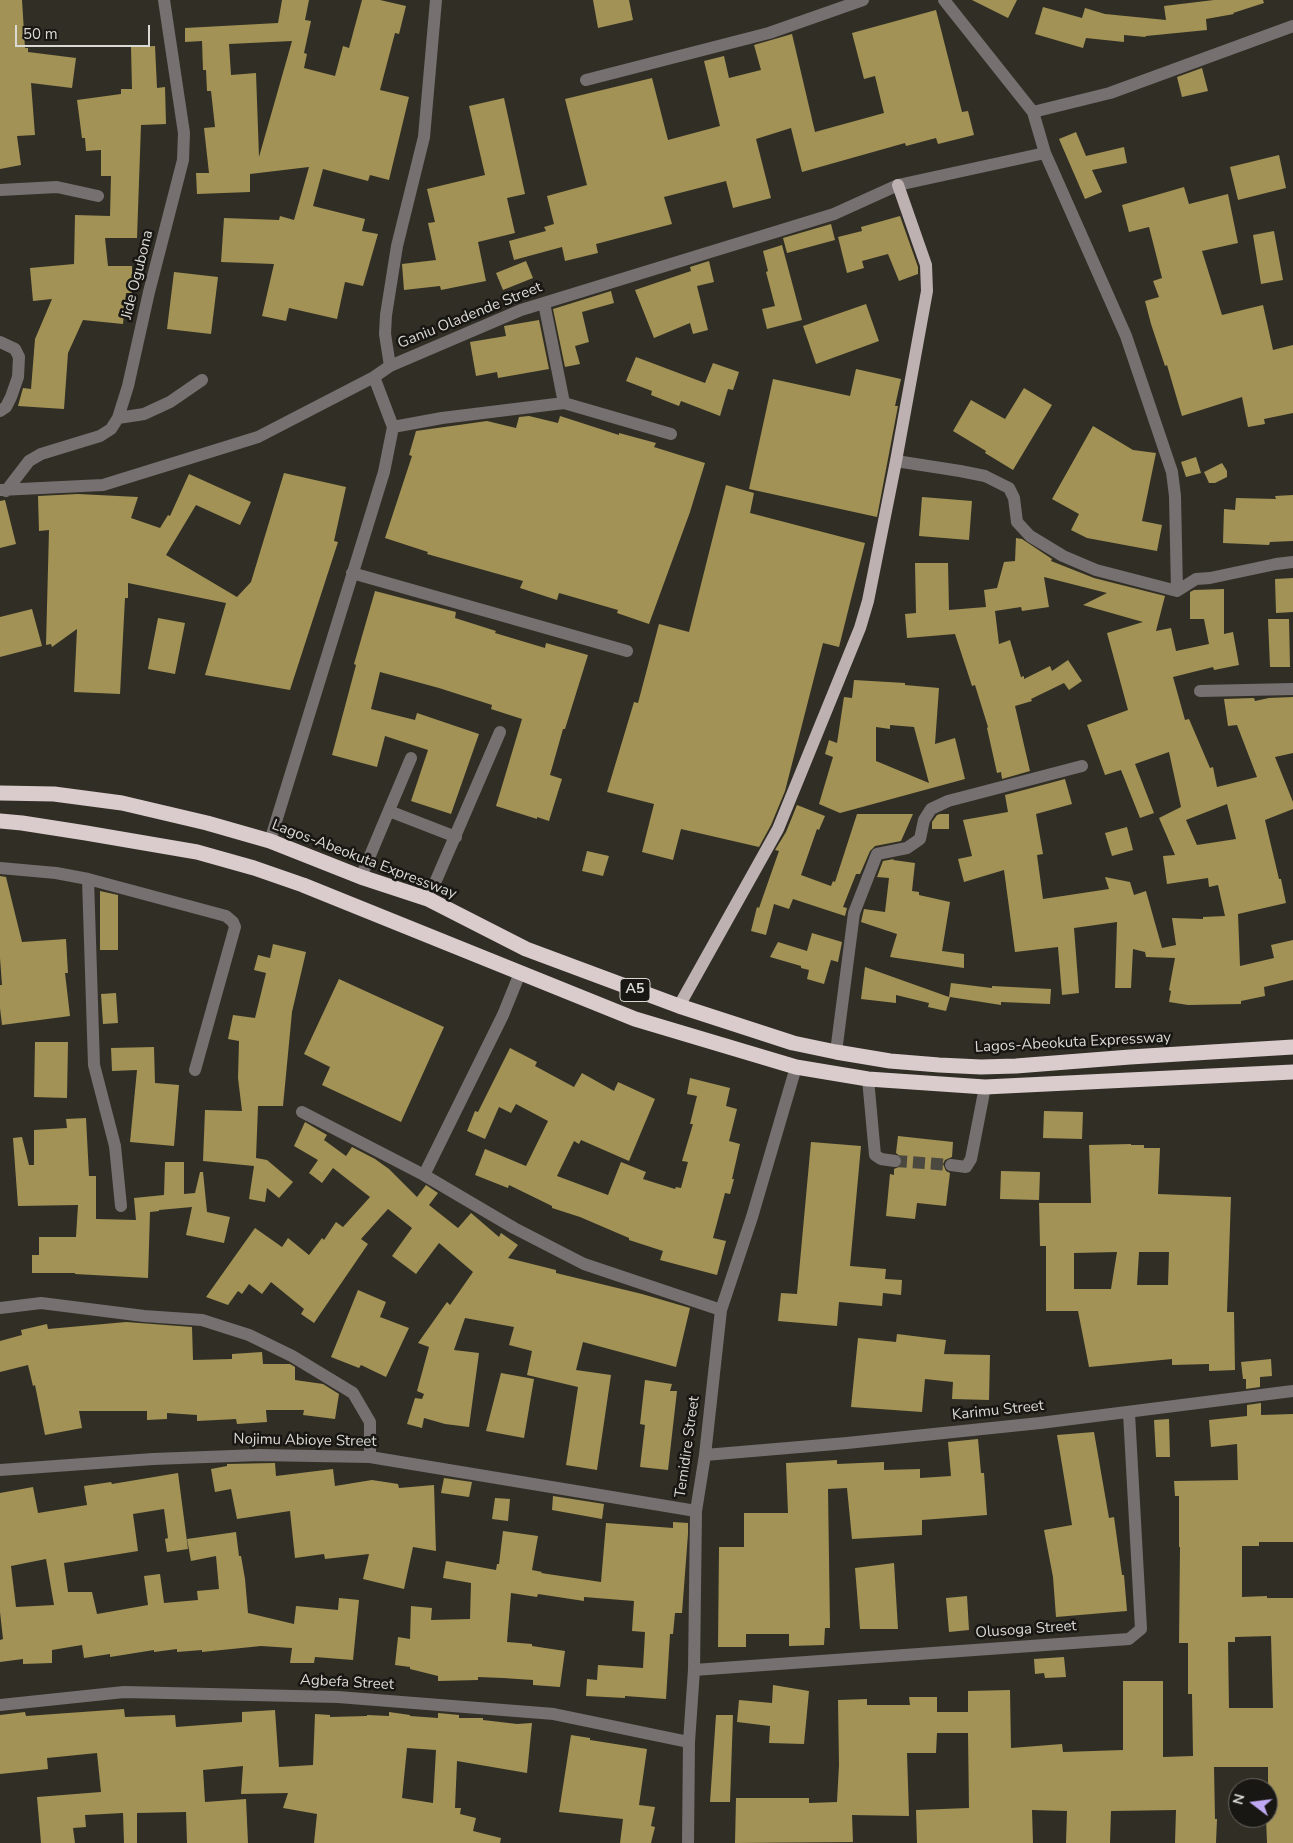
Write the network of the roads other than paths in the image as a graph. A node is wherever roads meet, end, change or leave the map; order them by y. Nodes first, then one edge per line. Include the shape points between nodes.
1 (164, 0) edge
2 (436, 0) edge
3 (863, 0) edge
4 (944, 0) edge
5 (1293, 26) edge
6 (586, 80) dead end
7 (1033, 112) junction
8 (1045, 153) junction
9 (898, 185) junction
10 (0, 190) edge
11 (98, 196) dead end
12 (544, 303) junction
13 (0, 342) edge
14 (390, 366) junction
15 (374, 377) junction
16 (202, 380) dead end
17 (564, 403) junction
18 (0, 411) edge
19 (118, 418) junction
20 (393, 427) junction
21 (670, 434) dead end
22 (896, 461) junction
23 (3, 490) edge
24 (1293, 562) edge
25 (352, 573) junction
26 (1177, 591) junction
27 (627, 651) dead end
28 (1293, 688) edge
29 (1200, 691) dead end
30 (500, 732) dead end
31 (411, 758) dead end
32 (1082, 766) dead end
33 (0, 793) edge
34 (389, 811) junction
35 (0, 821) edge
36 (456, 837) junction
37 (270, 841) junction
38 (0, 868) edge
39 (361, 877) junction
40 (88, 879) junction
41 (428, 900) junction
42 (520, 973) junction
43 (679, 1006) junction
44 (1293, 1047) edge
45 (836, 1052) junction
46 (796, 1067) junction
47 (194, 1070) dead end
48 (1293, 1072) edge
49 (868, 1079) junction
50 (985, 1087) junction
51 (302, 1112) dead end
52 (895, 1161) tunnel mouth
53 (951, 1165) tunnel mouth
54 (424, 1175) junction
55 (121, 1206) dead end
56 (0, 1308) edge
57 (721, 1310) junction
58 (1293, 1391) edge
59 (1129, 1413) junction
60 (705, 1455) junction
61 (370, 1456) junction
62 (0, 1470) edge
63 (696, 1511) junction
64 (694, 1670) junction
65 (0, 1704) edge
66 (688, 1742) junction
67 (688, 1843) edge

1 - 19 street, Jide Ogubona via 184,133 183,160
2 - 14 street via 424,136 397,246 386,315
3 - 6 street via 769,33
4 - 7 street
5 - 7 street via 1110,93
7 - 8 street
8 - 9 street, Ganiu Oladende Street
8 - 26 street via 1126,336 1172,472
9 - 12 street, Ganiu Oladende Street via 834,214
9 - 22 main road via 926,264 928,291
10 - 11 street via 57,187
12 - 14 street, Ganiu Oladende Street via 520,310
12 - 17 street
13 - 18 street via 15,349 19,358 18,377 11,397
14 - 15 street, Ganiu Oladende Street
15 - 20 street
15 - 23 street, Ganiu Oladende Street via 258,437 121,480 103,485
16 - 19 street via 170,402 144,414
17 - 20 street
17 - 21 street
19 - 23 street, Jide Ogubona via 111,429 100,436 41,454 29,461
20 - 25 street via 384,472
22 - 26 street via 985,476 1009,488 1014,498 1017,522 1030,536 1063,556 1096,570
22 - 43 main road via 860,628 778,829
24 - 26 street via 1196,579
25 - 27 street
25 - 37 street
28 - 29 street
30 - 36 street
31 - 34 street
32 - 45 street via 931,808 924,820 920,839 907,848 877,854 854,913
33 - 37 highway, Lagos-Abeokuta Expressway / A5 via 54,794 122,804 207,822
34 - 36 street
34 - 39 street
35 - 42 highway, A5 via 198,852 254,868 303,884
36 - 41 street
37 - 39 highway, Lagos-Abeokuta Expressway / A5
38 - 40 street
39 - 41 highway, Lagos-Abeokuta Expressway / A5
40 - 47 street via 226,916 233,922 235,927
40 - 55 street via 94,1065 115,1146
41 - 43 highway, Lagos-Abeokuta Expressway / A5 via 526,949
42 - 46 highway, A5 via 635,1019
42 - 54 street via 503,1015
43 - 45 highway, Lagos-Abeokuta Expressway / A5 via 793,1043
44 - 45 highway, Lagos-Abeokuta Expressway / A5 via 1016,1066 939,1066
46 - 49 highway, A5
46 - 57 street, Temidire Street
48 - 50 highway, A5
49 - 50 highway, A5
49 - 52 street via 875,1155
50 - 53 street via 971,1159 966,1167
51 - 54 street
54 - 57 street via 514,1228 584,1264
56 - 61 street via 41,1303 202,1320 249,1335 292,1356 353,1393 370,1422
57 - 60 street, Temidire Street
58 - 59 street, Karimu Street
59 - 60 street, Karimu Street
59 - 64 street, Olusoga Street via 1141,1630 1129,1639
60 - 63 street, Temidire Street
61 - 62 street, Nojimu Abioye Street via 259,1455 153,1459
61 - 63 street, Nojimu Abioye Street
63 - 64 street, Temidire Street
64 - 66 street, Temidire Street
65 - 66 street, Agbefa Street via 124,1692 338,1697 554,1714
66 - 67 street, Temidire Street

